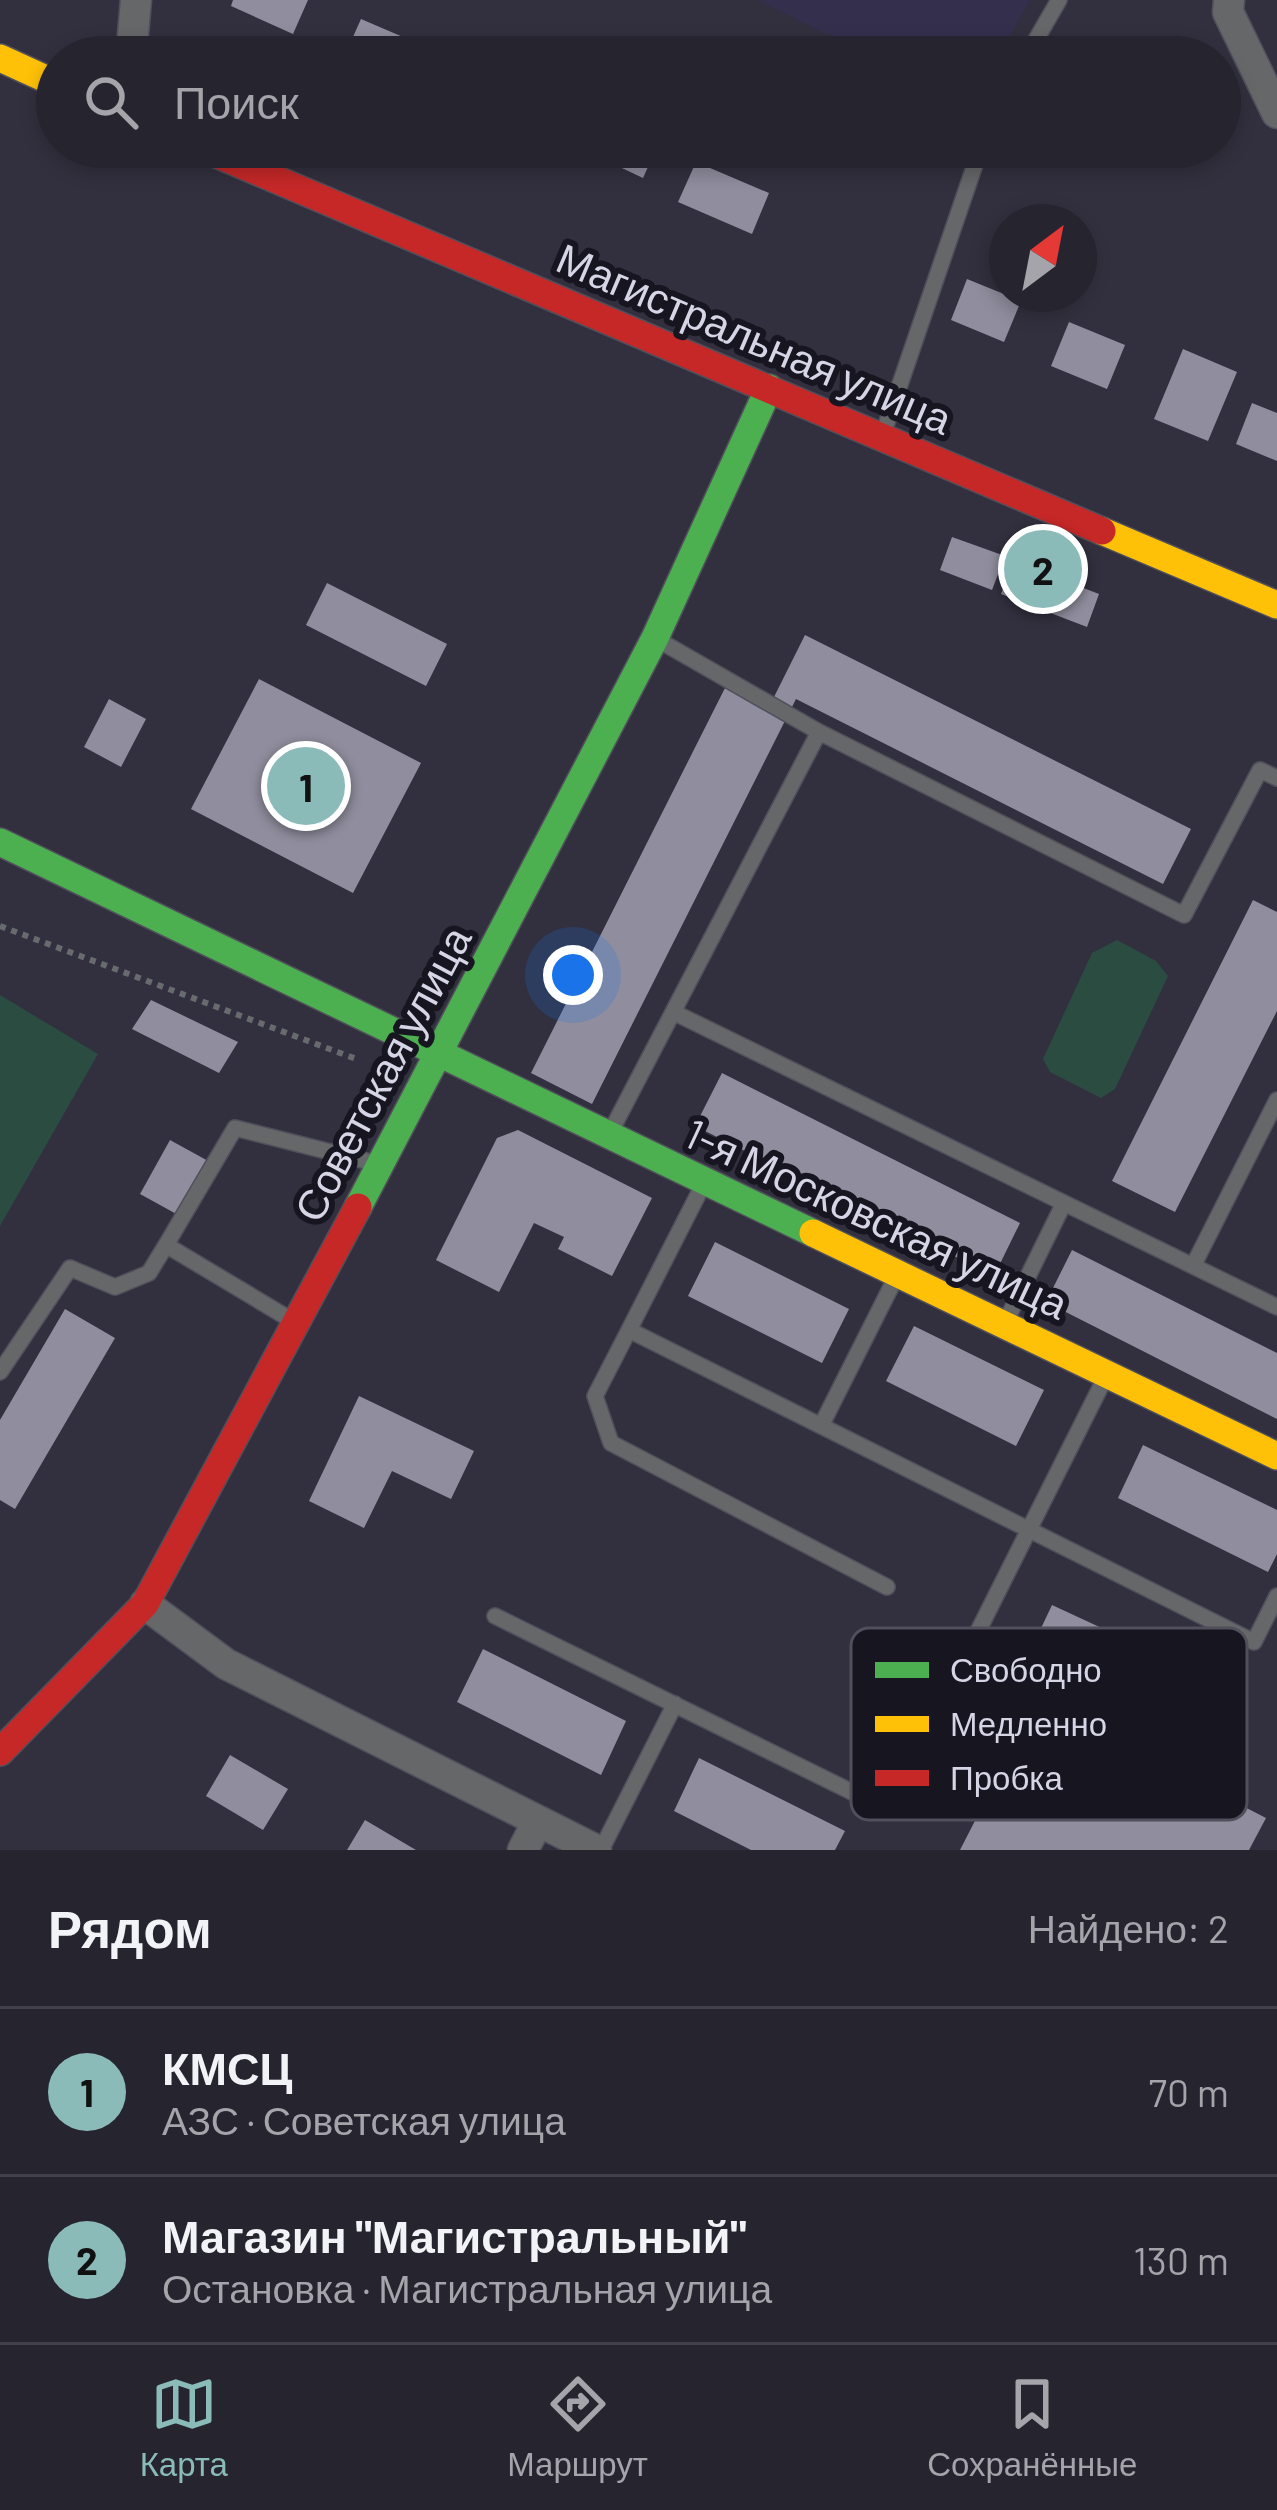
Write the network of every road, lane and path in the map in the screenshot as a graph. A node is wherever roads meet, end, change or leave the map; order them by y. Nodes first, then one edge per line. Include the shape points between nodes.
1 (136, 0) edge
2 (1059, 0) edge
3 (1229, 0) edge
4 (133, 36) edge
5 (1038, 36) edge
6 (1240, 36) edge
7 (1241, 39) edge
8 (0, 58) edge
9 (36, 74) edge
10 (1277, 113) edge
11 (250, 168) edge
12 (973, 168) edge
13 (769, 388) junction
14 (882, 436) junction
15 (1277, 604) edge
16 (655, 638) junction
17 (819, 732) junction
18 (1277, 778) edge
19 (0, 842) edge
20 (0, 926) edge
21 (673, 1012) junction
22 (439, 1056) junction
23 (424, 1084) junction
24 (1277, 1100) edge
25 (608, 1136) junction
26 (381, 1164) junction
27 (705, 1182) junction
28 (1064, 1203) junction
29 (166, 1245) junction
30 (1192, 1266) junction
31 (898, 1273) junction
32 (1277, 1307) edge
33 (296, 1323) junction
34 (1004, 1324) junction
35 (629, 1330) junction
36 (0, 1372) edge
37 (1107, 1373) junction
38 (820, 1426) junction
39 (1277, 1456) edge
40 (1026, 1529) junction
41 (886, 1587) dead end
42 (1277, 1597) edge
43 (145, 1604) junction
44 (495, 1616) dead end
45 (978, 1628) edge
46 (1227, 1628) edge
47 (1247, 1638) edge
48 (674, 1704) junction
49 (0, 1752) edge
50 (851, 1792) edge
51 (538, 1821) junction
52 (523, 1850) edge
53 (598, 1850) edge

1 - 4 street
2 - 5 lane
3 - 6 street
7 - 10 street
8 - 9 street
11 - 13 street, Магистральная улица
12 - 14 lane
13 - 14 street, Магистральная улица
13 - 16 street, Советская улица
14 - 15 street, Магистральная улица
16 - 17 lane
16 - 22 street, Советская улица
17 - 18 lane via 1184,915 1260,770
17 - 21 lane
19 - 22 street, 1-я Московская улица
20 - 23 path
21 - 25 lane
21 - 28 lane
22 - 23 street, Советская улица
22 - 25 street, 1-я Московская улица
23 - 26 street, Советская улица
24 - 30 lane
25 - 27 street, 1-я Московская улица
26 - 29 lane via 235,1128
26 - 33 street, Советская улица
27 - 31 street, 1-я Московская улица
27 - 35 lane
28 - 30 lane
28 - 34 lane
29 - 33 lane
29 - 36 lane via 148,1273 116,1287 70,1268
30 - 32 lane
31 - 34 street, 1-я Московская улица
31 - 38 lane
33 - 43 street, Советская улица
34 - 37 street, 1-я Московская улица
35 - 38 lane
35 - 41 lane via 595,1396 610,1443
37 - 39 street, 1-я Московская улица
37 - 40 lane
38 - 40 lane
40 - 45 lane
40 - 46 lane
42 - 47 lane via 1255,1642
43 - 49 street, Советская улица
43 - 51 street via 226,1664
44 - 48 lane
48 - 50 lane
48 - 53 lane
51 - 52 street
51 - 53 street

